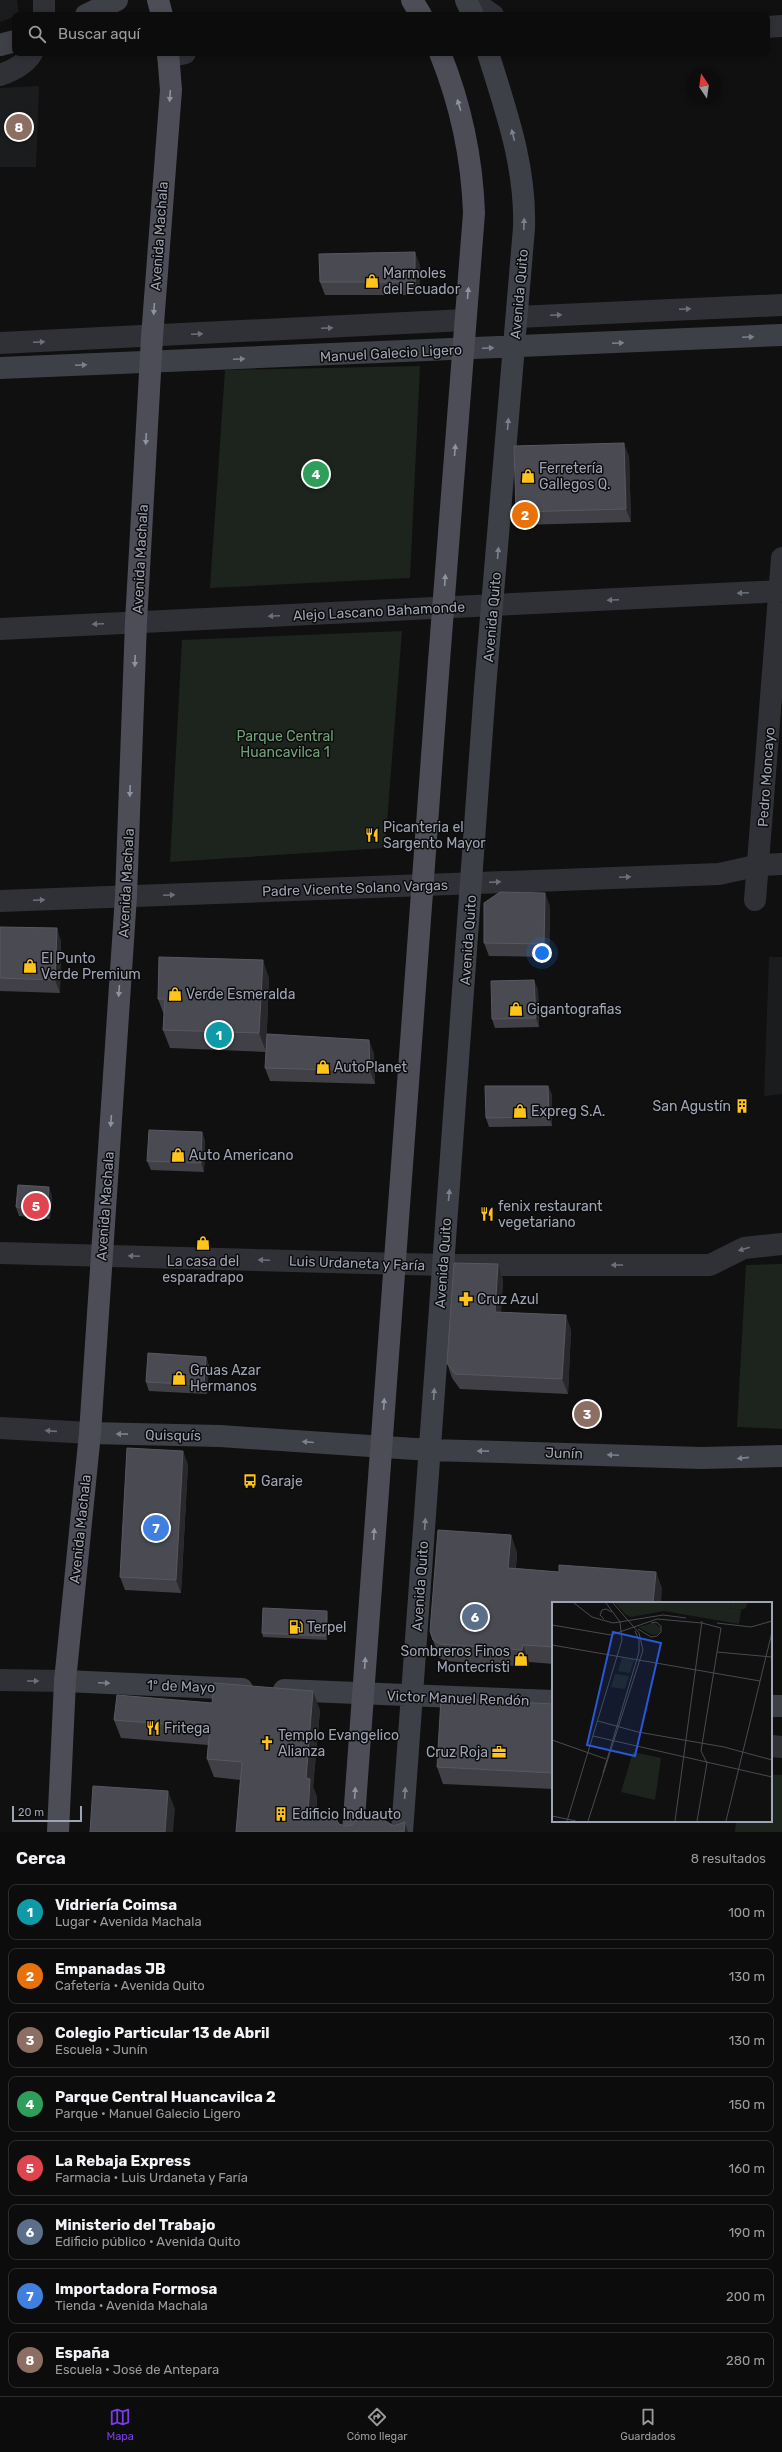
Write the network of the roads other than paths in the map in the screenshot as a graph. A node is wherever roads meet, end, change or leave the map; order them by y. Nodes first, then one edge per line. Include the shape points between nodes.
1 (44, 0) edge
2 (117, 0) edge
3 (158, 0) edge
4 (412, 0) edge
5 (466, 0) edge
6 (471, 0) edge
7 (44, 12) edge
8 (92, 12) edge
9 (161, 12) edge
10 (419, 12) edge
11 (472, 12) edge
12 (489, 12) edge
13 (782, 26) edge
14 (770, 27) edge
15 (12, 43) edge
16 (0, 46) edge
17 (30, 56) edge
18 (174, 56) edge
19 (441, 56) edge
20 (489, 56) edge
21 (0, 75) edge
22 (782, 304) edge
23 (517, 316) junction
24 (466, 320) junction
25 (782, 335) edge
26 (152, 337) junction
27 (0, 344) edge
28 (0, 368) edge
29 (782, 558) edge
30 (780, 591) edge
31 (493, 605) junction
32 (443, 608) junction
33 (136, 622) junction
34 (0, 629) edge
35 (782, 864) edge
36 (760, 865) junction
37 (472, 883) junction
38 (423, 885) junction
39 (126, 896) junction
40 (755, 900) dead end
41 (0, 901) edge
42 (782, 1244) edge
43 (0, 1253) edge
44 (102, 1256) junction
45 (395, 1263) junction
46 (443, 1265) junction
47 (0, 1428) edge
48 (90, 1433) junction
49 (347, 1446) joint
50 (381, 1447) junction
51 (430, 1450) junction
52 (782, 1456) edge
53 (0, 1680) edge
54 (66, 1680) junction
55 (363, 1694) junction
56 (412, 1696) junction
57 (552, 1701) edge
58 (58, 1832) edge
59 (353, 1832) edge
60 (402, 1832) edge

1 - 7 street
2 - 8 main road
3 - 9 main road
4 - 10 main road
5 - 11 main road
6 - 12 street
13 - 14 street
15 - 16 main road
17 - 21 street via 28,60
18 -> 26 main road, Avenida Machala
24 -> 19 main road via 474,213 473,180 460,111
23 -> 20 main road, Avenida Quito via 525,203 522,173 507,109
23 -> 22 street
31 -> 23 main road, Avenida Quito
26 -> 24 street, Manuel Galecio Ligero
32 -> 24 main road
28 -> 25 main road, Manuel Galecio Ligero
27 -> 26 street, Manuel Galecio Ligero
26 -> 33 main road, Avenida Machala
29 - 30 street, Pedro Moncayo
30 -> 31 street, Alejo Lascano Bahamonde
30 - 36 street, Pedro Moncayo
31 - 32 street, Alejo Lascano Bahamonde
31 - 37 main road, Avenida Quito
32 -> 33 street, Alejo Lascano Bahamonde
32 - 38 main road
33 -> 34 street, Alejo Lascano Bahamonde
33 -> 39 main road, Avenida Machala
35 - 36 street, Padre Vicente Solano Vargas
37 -> 36 street, Padre Vicente Solano Vargas via 719,874
36 - 40 street, Pedro Moncayo
37 - 38 street, Padre Vicente Solano Vargas
46 -> 37 main road, Avenida Quito
39 -> 38 street, Padre Vicente Solano Vargas
38 - 45 main road
41 -> 39 street, Padre Vicente Solano Vargas
39 -> 44 main road, Avenida Machala
42 -> 46 street, Luis Urdaneta y Faría via 744,1248 710,1265
43 - 44 street, Luis Urdaneta y Faría
45 -> 44 street, Luis Urdaneta y Faría
44 - 48 main road, Avenida Machala
45 - 46 street, Luis Urdaneta y Faría
50 -> 45 main road
51 -> 46 main road, Avenida Quito
48 -> 47 street, Quisquís
49 -> 48 main road, Quisquís via 220,1436
48 - 54 main road, Avenida Machala
49 - 50 main road, Junín
50 - 51 main road, Junín
55 -> 50 main road
52 -> 51 main road, Junín via 701,1458
56 -> 51 main road, Avenida Quito
53 -> 54 street, 1º de Mayo
54 -> 55 main road, 1º de Mayo
54 - 58 main road, Avenida Machala
55 - 56 main road, Victor Manuel Rendón
59 -> 55 main road
56 - 57 main road, Victor Manuel Rendón
60 -> 56 main road, Avenida Quito

